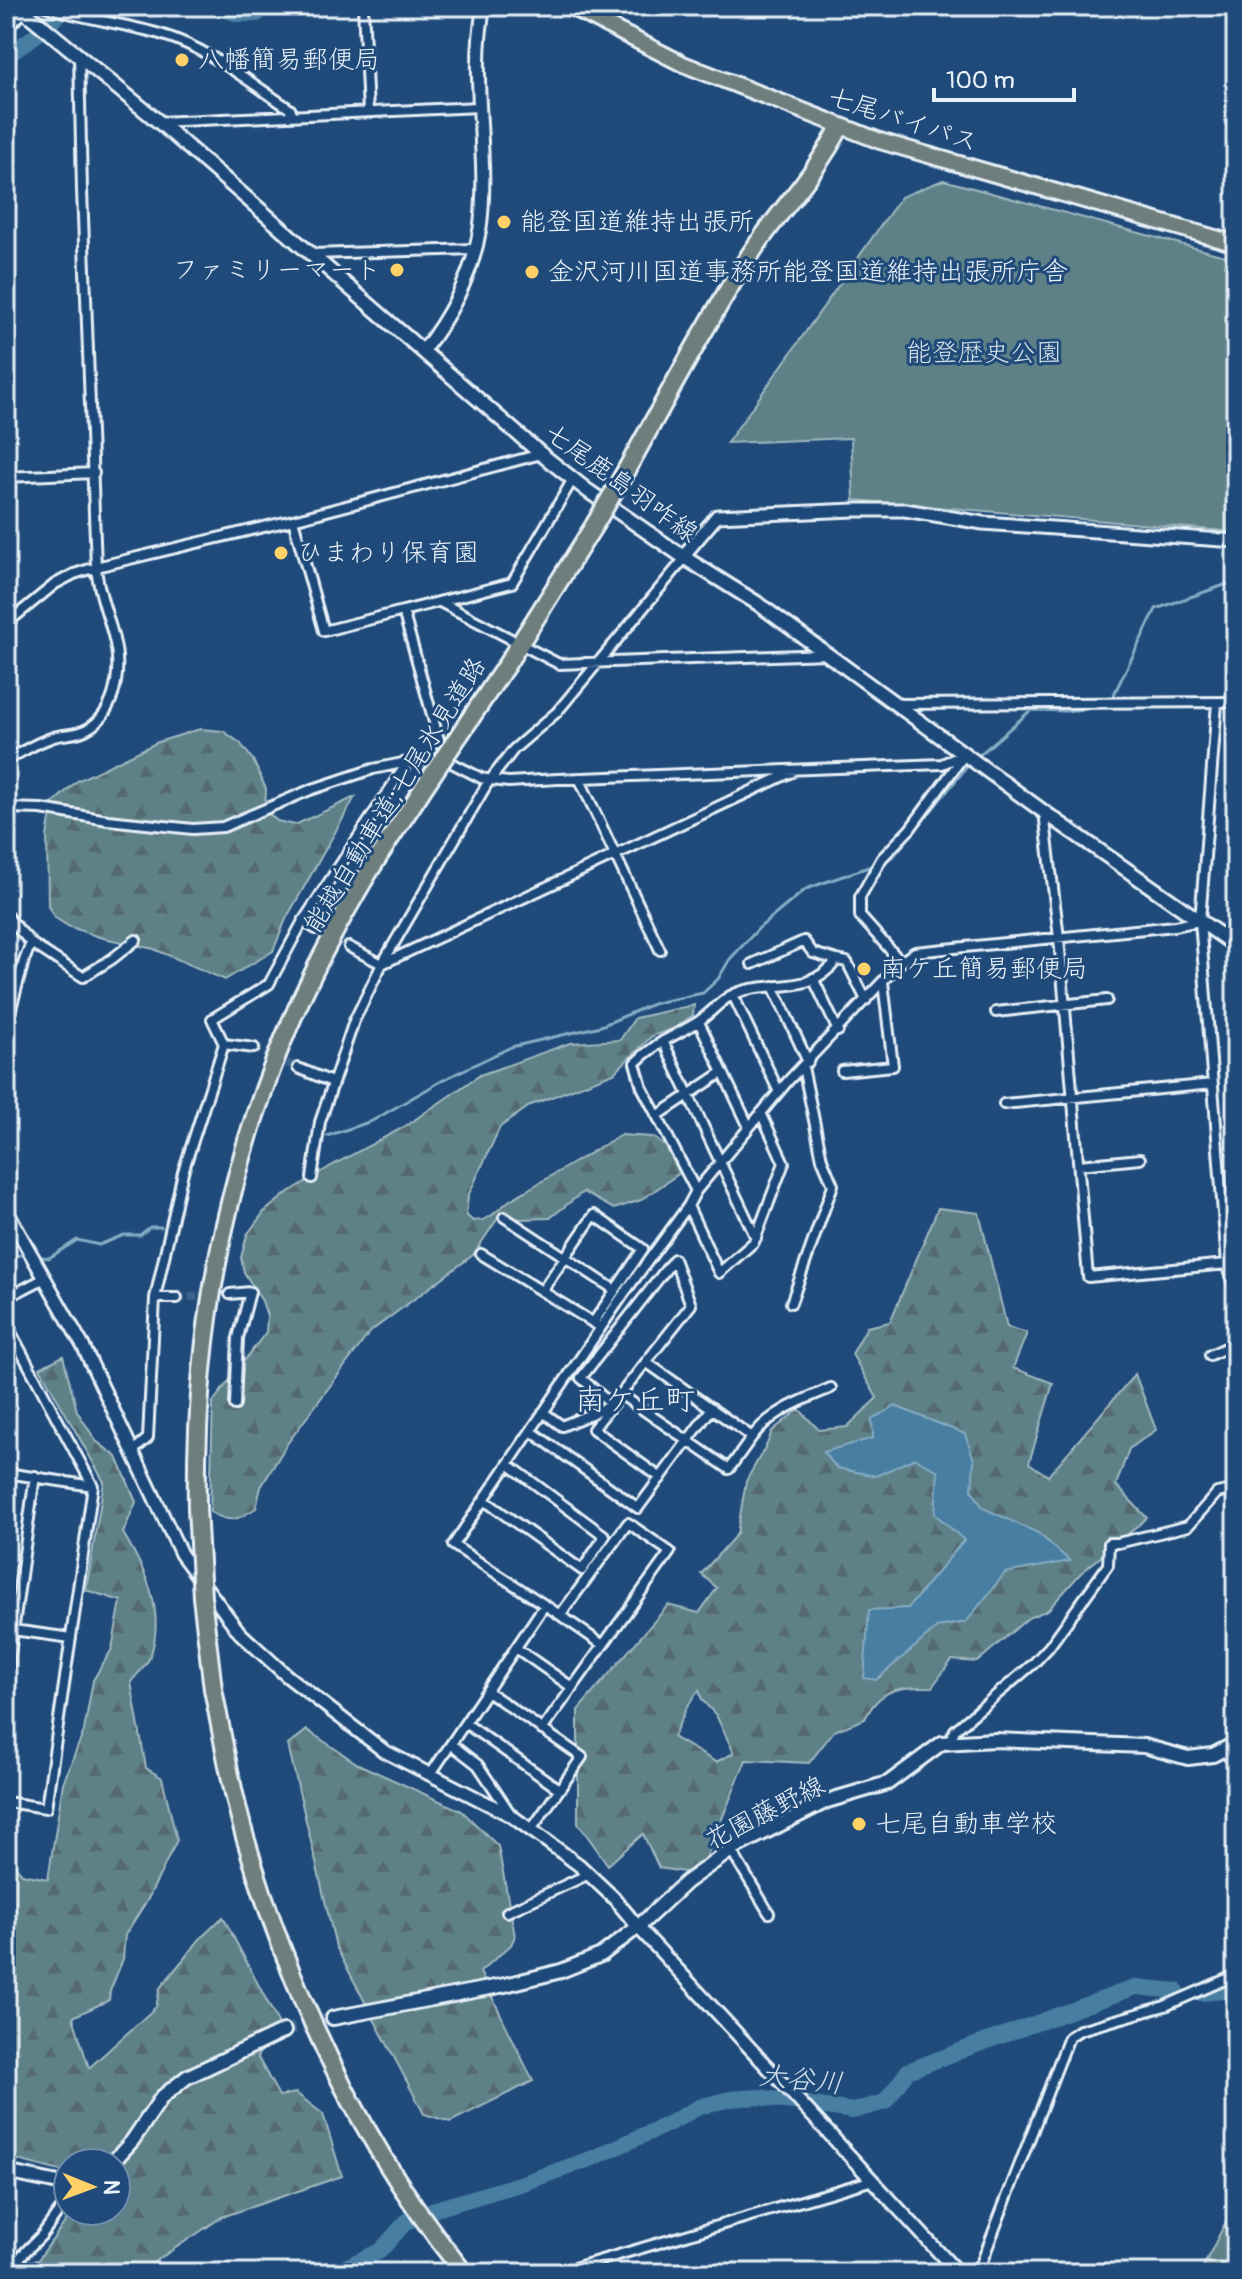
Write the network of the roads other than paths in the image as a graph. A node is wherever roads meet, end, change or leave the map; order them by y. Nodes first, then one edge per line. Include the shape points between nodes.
1 (44, 6) edge
2 (239, 6) edge
3 (246, 6) edge
4 (363, 6) edge
5 (484, 6) edge
6 (569, 6) edge
7 (25, 8) edge
8 (6, 28) edge
9 (79, 54) junction
10 (479, 107) junction
11 (368, 112) junction
12 (293, 115) junction
13 (159, 122) junction
14 (840, 127) junction
15 (1236, 244) edge
16 (475, 249) junction
17 (312, 254) junction
18 (423, 351) junction
19 (541, 454) junction
20 (94, 473) junction
21 (6, 477) edge
22 (573, 479) junction
23 (293, 520) junction
24 (1236, 541) edge
25 (685, 558) junction
26 (96, 567) junction
27 (439, 602) junction
28 (403, 611) junction
29 (6, 624) edge
30 (511, 639) dead end
31 (528, 648) dead end
32 (827, 654) junction
33 (597, 663) junction
34 (1236, 702) edge
35 (1217, 703) junction
36 (897, 704) junction
37 (970, 758) junction
38 (6, 760) edge
39 (448, 761) junction
40 (407, 763) junction
41 (796, 770) junction
42 (579, 778) junction
43 (491, 780) junction
44 (6, 808) edge
45 (1044, 812) junction
46 (616, 854) junction
47 (6, 915) edge
48 (303, 921) junction
49 (1200, 921) junction
50 (316, 929) tunnel mouth
51 (1059, 938) junction
52 (136, 940) dead end
53 (31, 943) junction
54 (1236, 946) edge
55 (349, 947) tunnel mouth
56 (660, 950) dead end
57 (837, 960) junction
58 (901, 962) junction
59 (382, 964) junction
60 (752, 964) dead end
61 (813, 978) junction
62 (883, 982) junction
63 (773, 986) junction
64 (733, 995) junction
65 (866, 1000) junction
66 (1107, 1000) dead end
67 (1065, 1005) junction
68 (996, 1012) dead end
69 (6, 1019) edge
70 (699, 1022) junction
71 (838, 1031) junction
72 (663, 1041) junction
73 (224, 1044) junction
74 (254, 1048) tunnel mouth
75 (805, 1064) junction
76 (298, 1068) tunnel mouth
77 (842, 1071) dead end
78 (723, 1072) junction
79 (332, 1082) junction
80 (1213, 1084) junction
81 (779, 1092) junction
82 (688, 1096) junction
83 (1073, 1098) junction
84 (1004, 1104) dead end
85 (761, 1113) junction
86 (657, 1116) junction
87 (749, 1127) junction
88 (1140, 1159) dead end
89 (719, 1163) junction
90 (1079, 1165) junction
91 (312, 1178) dead end
92 (696, 1191) junction
93 (688, 1206) junction
94 (6, 1210) edge
95 (504, 1217) dead end
96 (756, 1238) junction
97 (1231, 1248) edge
98 (481, 1254) dead end
99 (565, 1257) junction
100 (1227, 1264) junction
101 (45, 1278) junction
102 (615, 1290) junction
103 (542, 1291) junction
104 (230, 1294) dead end
105 (1236, 1295) edge
106 (6, 1298) edge
107 (155, 1298) junction
108 (177, 1298) tunnel mouth
109 (791, 1303) dead end
110 (6, 1323) edge
111 (597, 1326) junction
112 (1236, 1343) edge
113 (1210, 1355) dead end
114 (646, 1362) junction
115 (831, 1388) dead end
116 (620, 1394) junction
117 (235, 1405) dead end
118 (612, 1405) junction
119 (712, 1408) junction
120 (543, 1412) junction
121 (579, 1418) junction
122 (593, 1429) junction
123 (531, 1431) junction
124 (752, 1437) junction
125 (687, 1441) junction
126 (132, 1452) junction
127 (508, 1464) junction
128 (6, 1473) edge
129 (35, 1476) junction
130 (661, 1478) junction
131 (93, 1486) junction
132 (1236, 1489) edge
133 (484, 1500) junction
134 (6, 1603) edge
135 (18, 1605) junction
136 (544, 1606) junction
137 (560, 1615) junction
138 (13, 1630) junction
139 (71, 1638) junction
140 (603, 1645) junction
141 (516, 1648) junction
142 (6, 1682) edge
143 (573, 1688) junction
144 (487, 1691) junction
145 (465, 1723) junction
146 (542, 1730) junction
147 (950, 1741) junction
148 (1236, 1743) edge
149 (451, 1744) junction
150 (1224, 1750) junction
151 (1236, 1766) edge
152 (430, 1775) junction
153 (559, 1789) junction
154 (6, 1802) edge
155 (514, 1818) junction
156 (531, 1830) junction
157 (731, 1850) junction
158 (589, 1874) junction
159 (507, 1912) dead end
160 (769, 1913) dead end
161 (638, 1927) junction
162 (1236, 1975) edge
163 (333, 2018) tunnel mouth
164 (284, 2031) tunnel mouth
165 (127, 2147) edge
166 (6, 2172) edge
167 (873, 2180) junction
168 (52, 2182) edge
169 (52, 2219) edge
170 (10, 2273) edge
171 (464, 2273) edge
172 (557, 2273) edge
173 (958, 2273) edge
174 (968, 2273) edge

1 - 12 street via 195,48
2 - 3 street
4 - 11 street
5 - 10 street
6 - 14 highway, 七尾バイパス via 683,64
7 - 8 street
7 - 9 main road, 七尾鹿島羽咋線
9 - 13 main road, 七尾鹿島羽咋線
9 - 20 street
10 - 11 street
10 - 16 street via 482,186
11 - 12 street
12 - 13 street
13 - 17 main road, 七尾鹿島羽咋線
14 - 15 highway, 七尾バイパス
14 - 171 highway, 能越自動車道;七尾氷見道路, bridge via 823,159 747,259 595,524 328,944 278,1048 246,1138 209,1303 197,1413 202,1597 213,1689 245,1835 292,1975 347,2096 407,2196
16 - 17 street
16 - 18 street via 451,309
17 - 18 main road, 七尾鹿島羽咋線
18 - 19 main road, 七尾鹿島羽咋線
19 - 22 main road, 七尾鹿島羽咋線
19 - 23 street
20 - 21 street
20 - 26 street
22 - 25 main road, 七尾鹿島羽咋線
22 - 27 street via 512,583
23 - 26 street
23 - 28 street via 324,631
24 - 25 street via 983,523 905,510 854,510 717,516
25 - 32 main road, 七尾鹿島羽咋線
25 - 33 street
26 - 29 street via 55,584
26 - 38 street via 117,653 118,671 107,711 86,730 53,736
27 - 28 street
27 - 30 street
28 - 39 street
31 - 33 street via 559,664
32 - 33 street
32 - 36 main road, 七尾鹿島羽咋線
33 - 43 street
34 - 35 street
35 - 36 street
35 - 49 street
36 - 37 main road, 七尾鹿島羽咋線
37 - 41 street via 942,764
37 - 45 main road, 七尾鹿島羽咋線
37 - 58 street via 882,858 860,897 860,916
39 - 40 street
39 - 43 street
40 - 44 street via 310,790 223,827 193,829
40 - 48 street
41 - 42 street
41 - 46 street
42 - 43 street
42 - 46 street
43 - 59 street
45 - 49 main road, 七尾鹿島羽咋線
45 - 51 street
46 - 56 street
46 - 59 street
47 - 53 street
48 - 50 street
48 - 73 street via 269,984 212,1019
49 - 51 street
49 - 54 main road, 七尾鹿島羽咋線
49 - 80 street
51 - 58 street via 915,952
51 - 67 street
52 - 53 street via 83,977
53 - 69 street
55 - 59 street
57 - 60 street via 813,953 804,941
57 - 61 street via 828,972
57 - 65 street via 847,962
58 - 62 street
59 - 79 street
61 - 63 street via 794,987
61 - 71 street
62 - 65 street
62 - 77 street via 893,1066
63 - 64 street
63 - 75 street
64 - 70 street
64 - 81 street
65 - 71 street
66 - 67 street
67 - 68 street
67 - 83 street
70 - 72 street
70 - 78 street
71 - 75 street
72 - 82 street
72 - 86 street via 635,1063
73 - 74 street
73 - 107 street via 183,1172
75 - 81 street
75 - 109 street via 822,1159 833,1185
76 - 79 street
78 - 82 street
78 - 87 street
79 - 91 street
80 - 83 street
80 - 97 street
81 - 85 street
82 - 86 street
82 - 89 street
83 - 84 street
83 - 90 street
85 - 87 street
85 - 96 street via 784,1163
86 - 92 street
87 - 89 street
88 - 90 street
89 - 92 street
89 - 96 street
90 - 100 street via 1088,1277
92 - 93 street
93 - 96 street via 719,1273
93 - 111 street
94 - 101 street
95 - 99 street
97 - 100 street
98 - 103 street
99 - 102 street
99 - 102 street via 594,1215 643,1249
99 - 103 street
100 - 105 street
101 - 106 street
101 - 126 street
102 - 111 street
103 - 111 street
104 - 117 street via 250,1292 238,1338
107 - 108 street
107 - 126 street via 148,1438
110 - 131 street
111 - 120 street
112 - 113 street
114 - 116 street
114 - 118 street via 691,1305 674,1259 581,1378
114 - 119 street
115 - 124 street via 791,1405
116 - 118 street
116 - 125 street
118 - 121 street
118 - 122 street
119 - 124 street
119 - 125 street
120 - 121 street via 562,1426
120 - 123 street
121 - 122 street
122 - 130 street
123 - 127 street
123 - 130 street via 638,1508
124 - 125 street via 729,1469
125 - 130 street
126 - 152 street via 181,1554 240,1633 337,1716 384,1751
127 - 133 street
127 - 133 street via 605,1536 582,1570
128 - 129 street
129 - 131 street
129 - 135 street
131 - 139 street
132 - 147 street via 1217,1493 1188,1526 1109,1543 1108,1565 1049,1647 955,1730
133 - 136 street via 453,1545
134 - 135 street
135 - 138 street
136 - 137 street
136 - 141 street
137 - 140 street
137 - 140 street via 628,1523 670,1552
138 - 139 street
138 - 142 street
139 - 154 street via 46,1808
140 - 143 street
141 - 143 street
141 - 144 street
143 - 146 street
144 - 145 street
144 - 146 street
145 - 149 street
145 - 153 street
146 - 153 street via 582,1757
147 - 150 main road via 1144,1746 1188,1758
147 - 157 main road, 花園藤野線 via 888,1783 827,1801
148 - 150 main road
149 - 152 street
149 - 155 street via 478,1765
150 - 151 street
152 - 155 street
153 - 156 street
155 - 156 street
156 - 158 street
157 - 160 street
157 - 161 main road, 花園藤野線 via 686,1882
158 - 159 street
158 - 161 street
161 - 163 main road, 花園藤野線 via 601,1955 561,1971
161 - 167 street
162 - 174 street via 1165,2006 1069,2037 981,2264
164 - 165 main road via 187,2077 162,2097
166 - 168 main road
167 - 172 street
167 - 173 street
169 - 170 street

